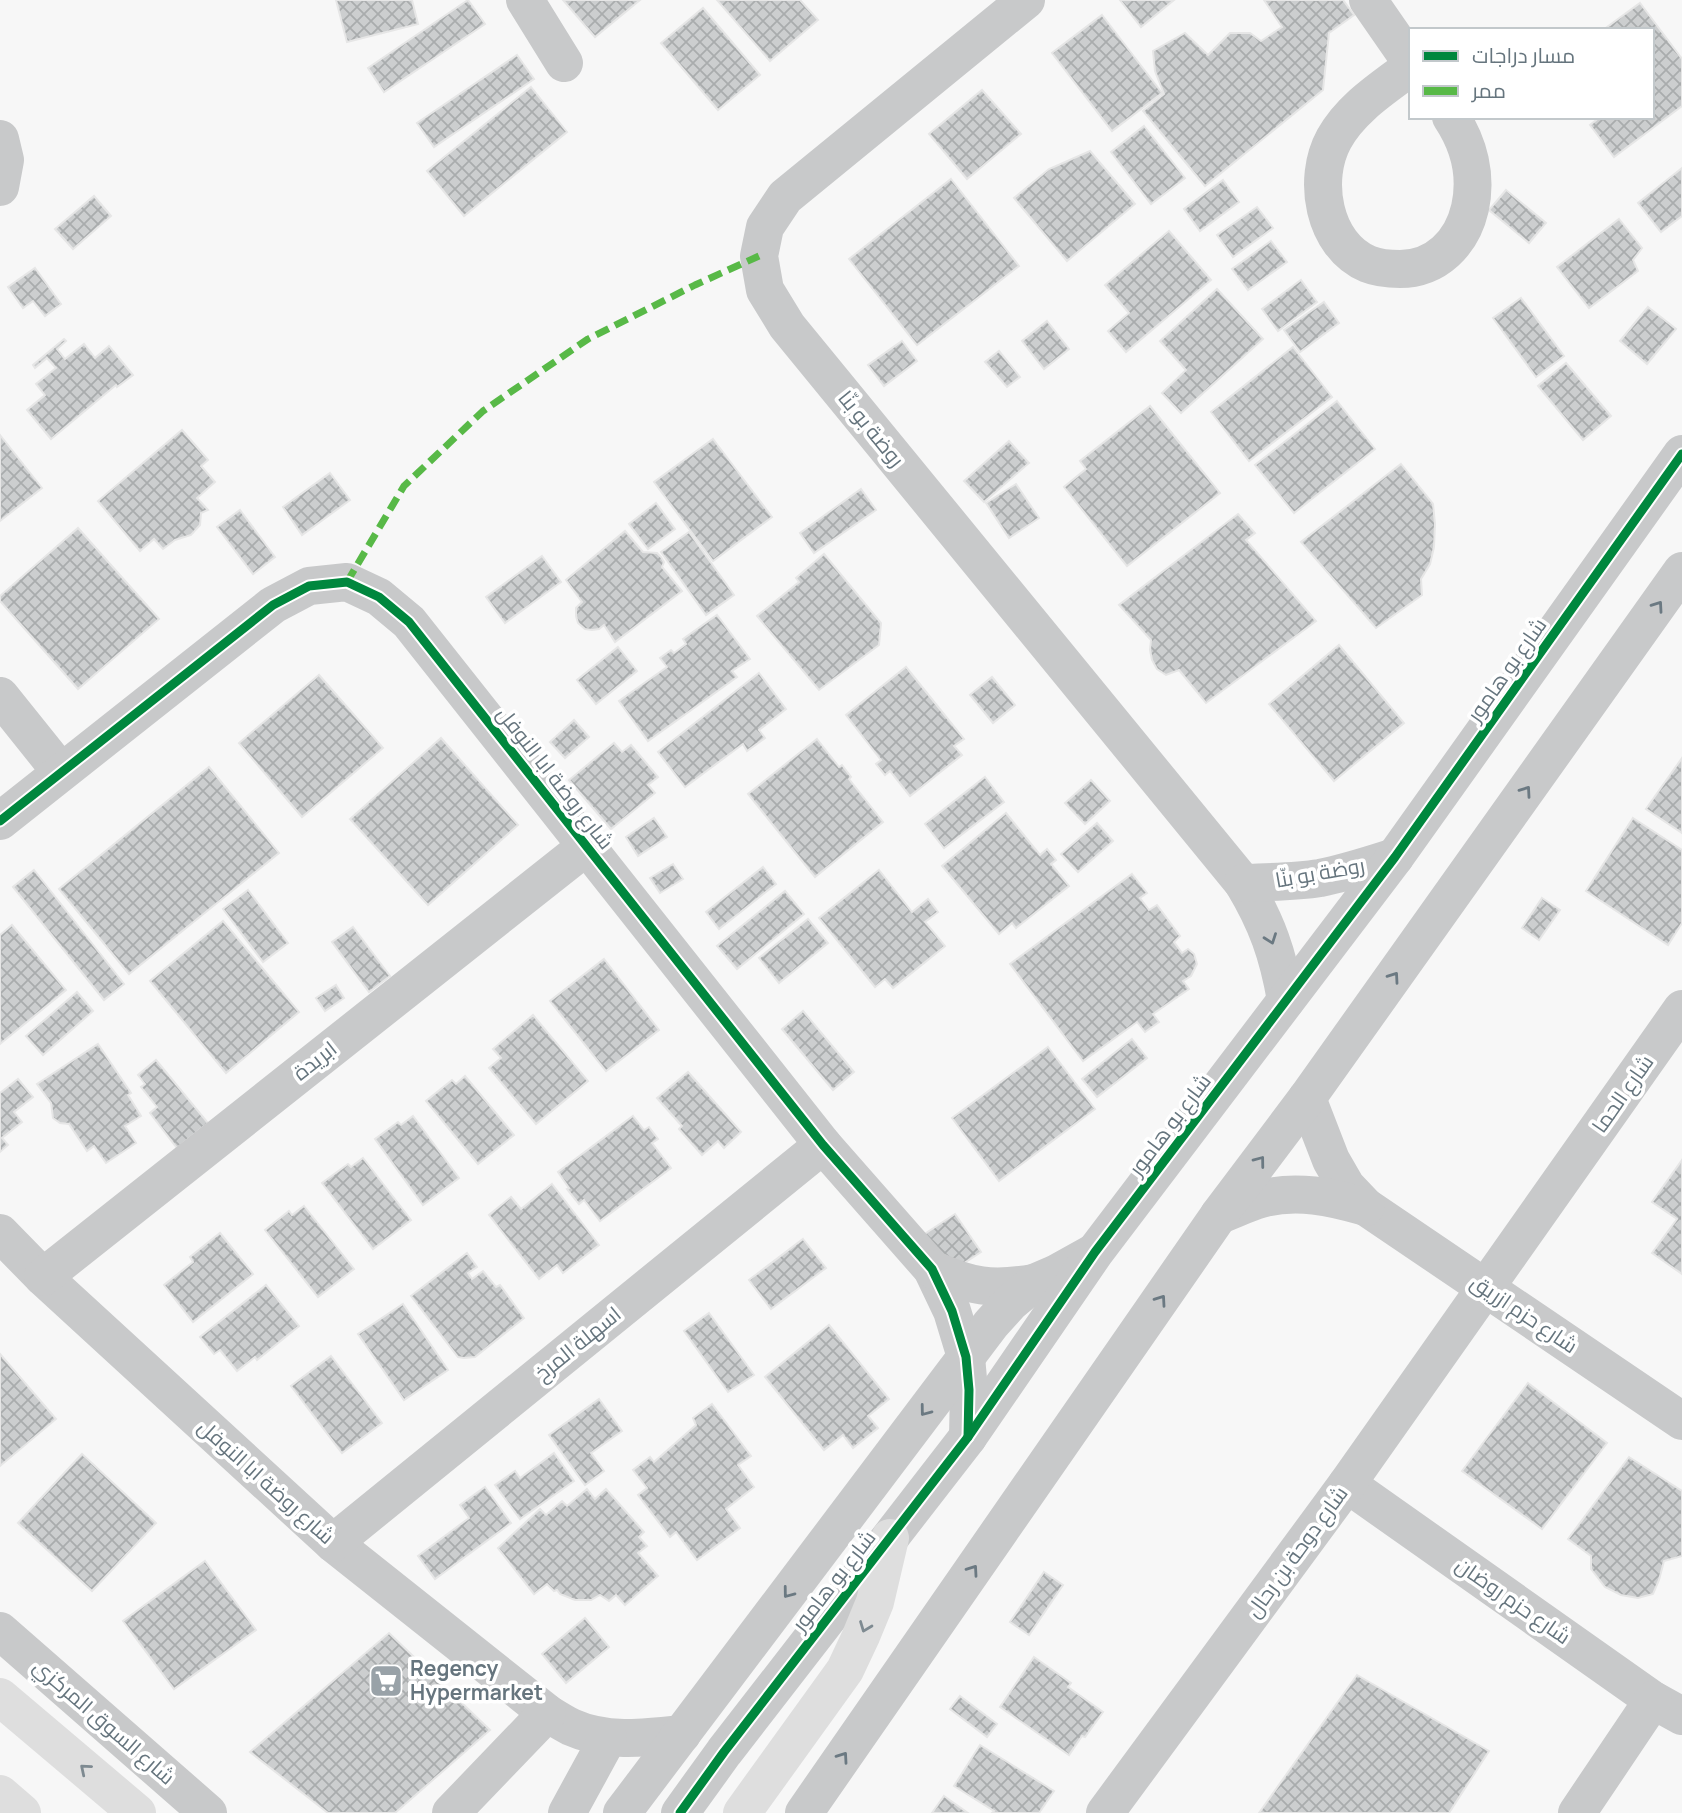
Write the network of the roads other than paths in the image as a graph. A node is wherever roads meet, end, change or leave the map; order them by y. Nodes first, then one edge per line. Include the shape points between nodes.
1 (525, 0) edge
2 (1026, 0) edge
3 (1368, 0) edge
4 (1409, 61) edge
5 (564, 63) dead end
6 (1409, 66) edge
7 (1452, 119) edge
8 (0, 139) edge
9 (0, 187) edge
10 (1682, 454) edge
11 (1682, 571) edge
12 (0, 696) edge
13 (61, 772) junction
14 (0, 821) edge
15 (587, 846) junction
16 (1395, 857) junction
17 (1243, 883) junction
18 (1286, 1000) junction
19 (1682, 1009) edge
20 (1307, 1098) junction
21 (823, 1145) junction
22 (1366, 1207) junction
23 (1219, 1215) junction
24 (0, 1233) edge
25 (1095, 1252) junction
26 (932, 1269) junction
27 (43, 1277) junction
28 (1034, 1283) junction
29 (1485, 1288) junction
30 (966, 1357) junction
31 (1682, 1421) edge
32 (968, 1437) junction
33 (1347, 1483) junction
34 (890, 1538) junction
35 (334, 1543) junction
36 (0, 1631) edge
37 (0, 1697) edge
38 (1668, 1708) edge
39 (547, 1713) junction
40 (682, 1734) junction
41 (608, 1738) junction
42 (0, 1794) edge
43 (632, 1801) edge
44 (22, 1813) edge
45 (137, 1813) edge
46 (208, 1813) edge
47 (451, 1813) edge
48 (567, 1813) edge
49 (680, 1813) edge
50 (742, 1813) edge
51 (804, 1813) edge
52 (1105, 1813) edge
53 (1577, 1813) edge

1 - 5 street
2 - 17 street, روضة بو بنّا via 785,197 765,227 759,256 765,290 787,326
3 - 4 street
6 - 7 street via 1343,125 1327,157 1323,179 1330,223 1339,240 1368,264 1408,269 1430,263 1456,241 1467,222 1473,183 1468,152
8 - 9 street via 5,160
10 - 16 street, شارع بو هامور
20 -> 11 street
12 - 13 street
13 - 14 street, شارع روضة ابا النوفل
13 - 15 street, شارع روضة ابا النوفل via 273,605 309,586 347,582 379,597 409,622
15 - 21 street, شارع روضة ابا النوفل
15 - 27 street, ابريدة
16 - 17 street, روضة بو بنّا via 1321,877
16 - 18 street, شارع بو هامور
17 -> 18 street, روضة بو بنّا via 1272,939
18 - 25 street, شارع بو هامور
19 - 29 street, شارع الحما
20 - 22 street, شارع حزم ازريق via 1331,1160
23 -> 20 street
21 - 26 street, شارع روضة ابا النوفل
21 - 35 street, اسهلة المرخ
22 - 23 street, شارع حزم ازريق via 1332,1197 1297,1194 1263,1198
22 - 29 street, شارع حزم ازريق
51 -> 23 street
24 - 27 street, شارع روضة ابا النوفل
25 - 28 street, شارع بو هامور
25 - 32 street, شارع بو هامور
26 - 28 street, شارع روضة ابا النوفل via 981,1286
26 - 30 street, شارع روضة ابا النوفل via 952,1311
27 - 35 street, شارع روضة ابا النوفل
28 - 30 street, شارع بو هامور via 997,1317
29 - 31 street, شارع حزم ازريق
29 - 33 street, شارع دوحة بن رحال
30 - 32 street, شارع روضة ابا النوفل
30 -> 40 street, شارع بو هامور
32 - 34 street, شارع بو هامور
33 - 38 street, شارع حزم روضان
33 - 52 street, شارع دوحة بن رحال
34 - 49 street, شارع بو هامور
34 -> 50 main road via 875,1602 845,1670
35 - 39 street, شارع روضة ابا النوفل
36 - 46 street, شارع السوق المركزي
45 -> 37 main road
38 - 53 street
39 - 41 street, شارع روضة ابا النوفل via 572,1728
39 - 47 street
40 - 41 street, شارع روضة ابا النوفل
40 - 43 street, شارع بو هامور
41 - 43 street via 628,1760
41 - 48 street
42 - 44 main road

